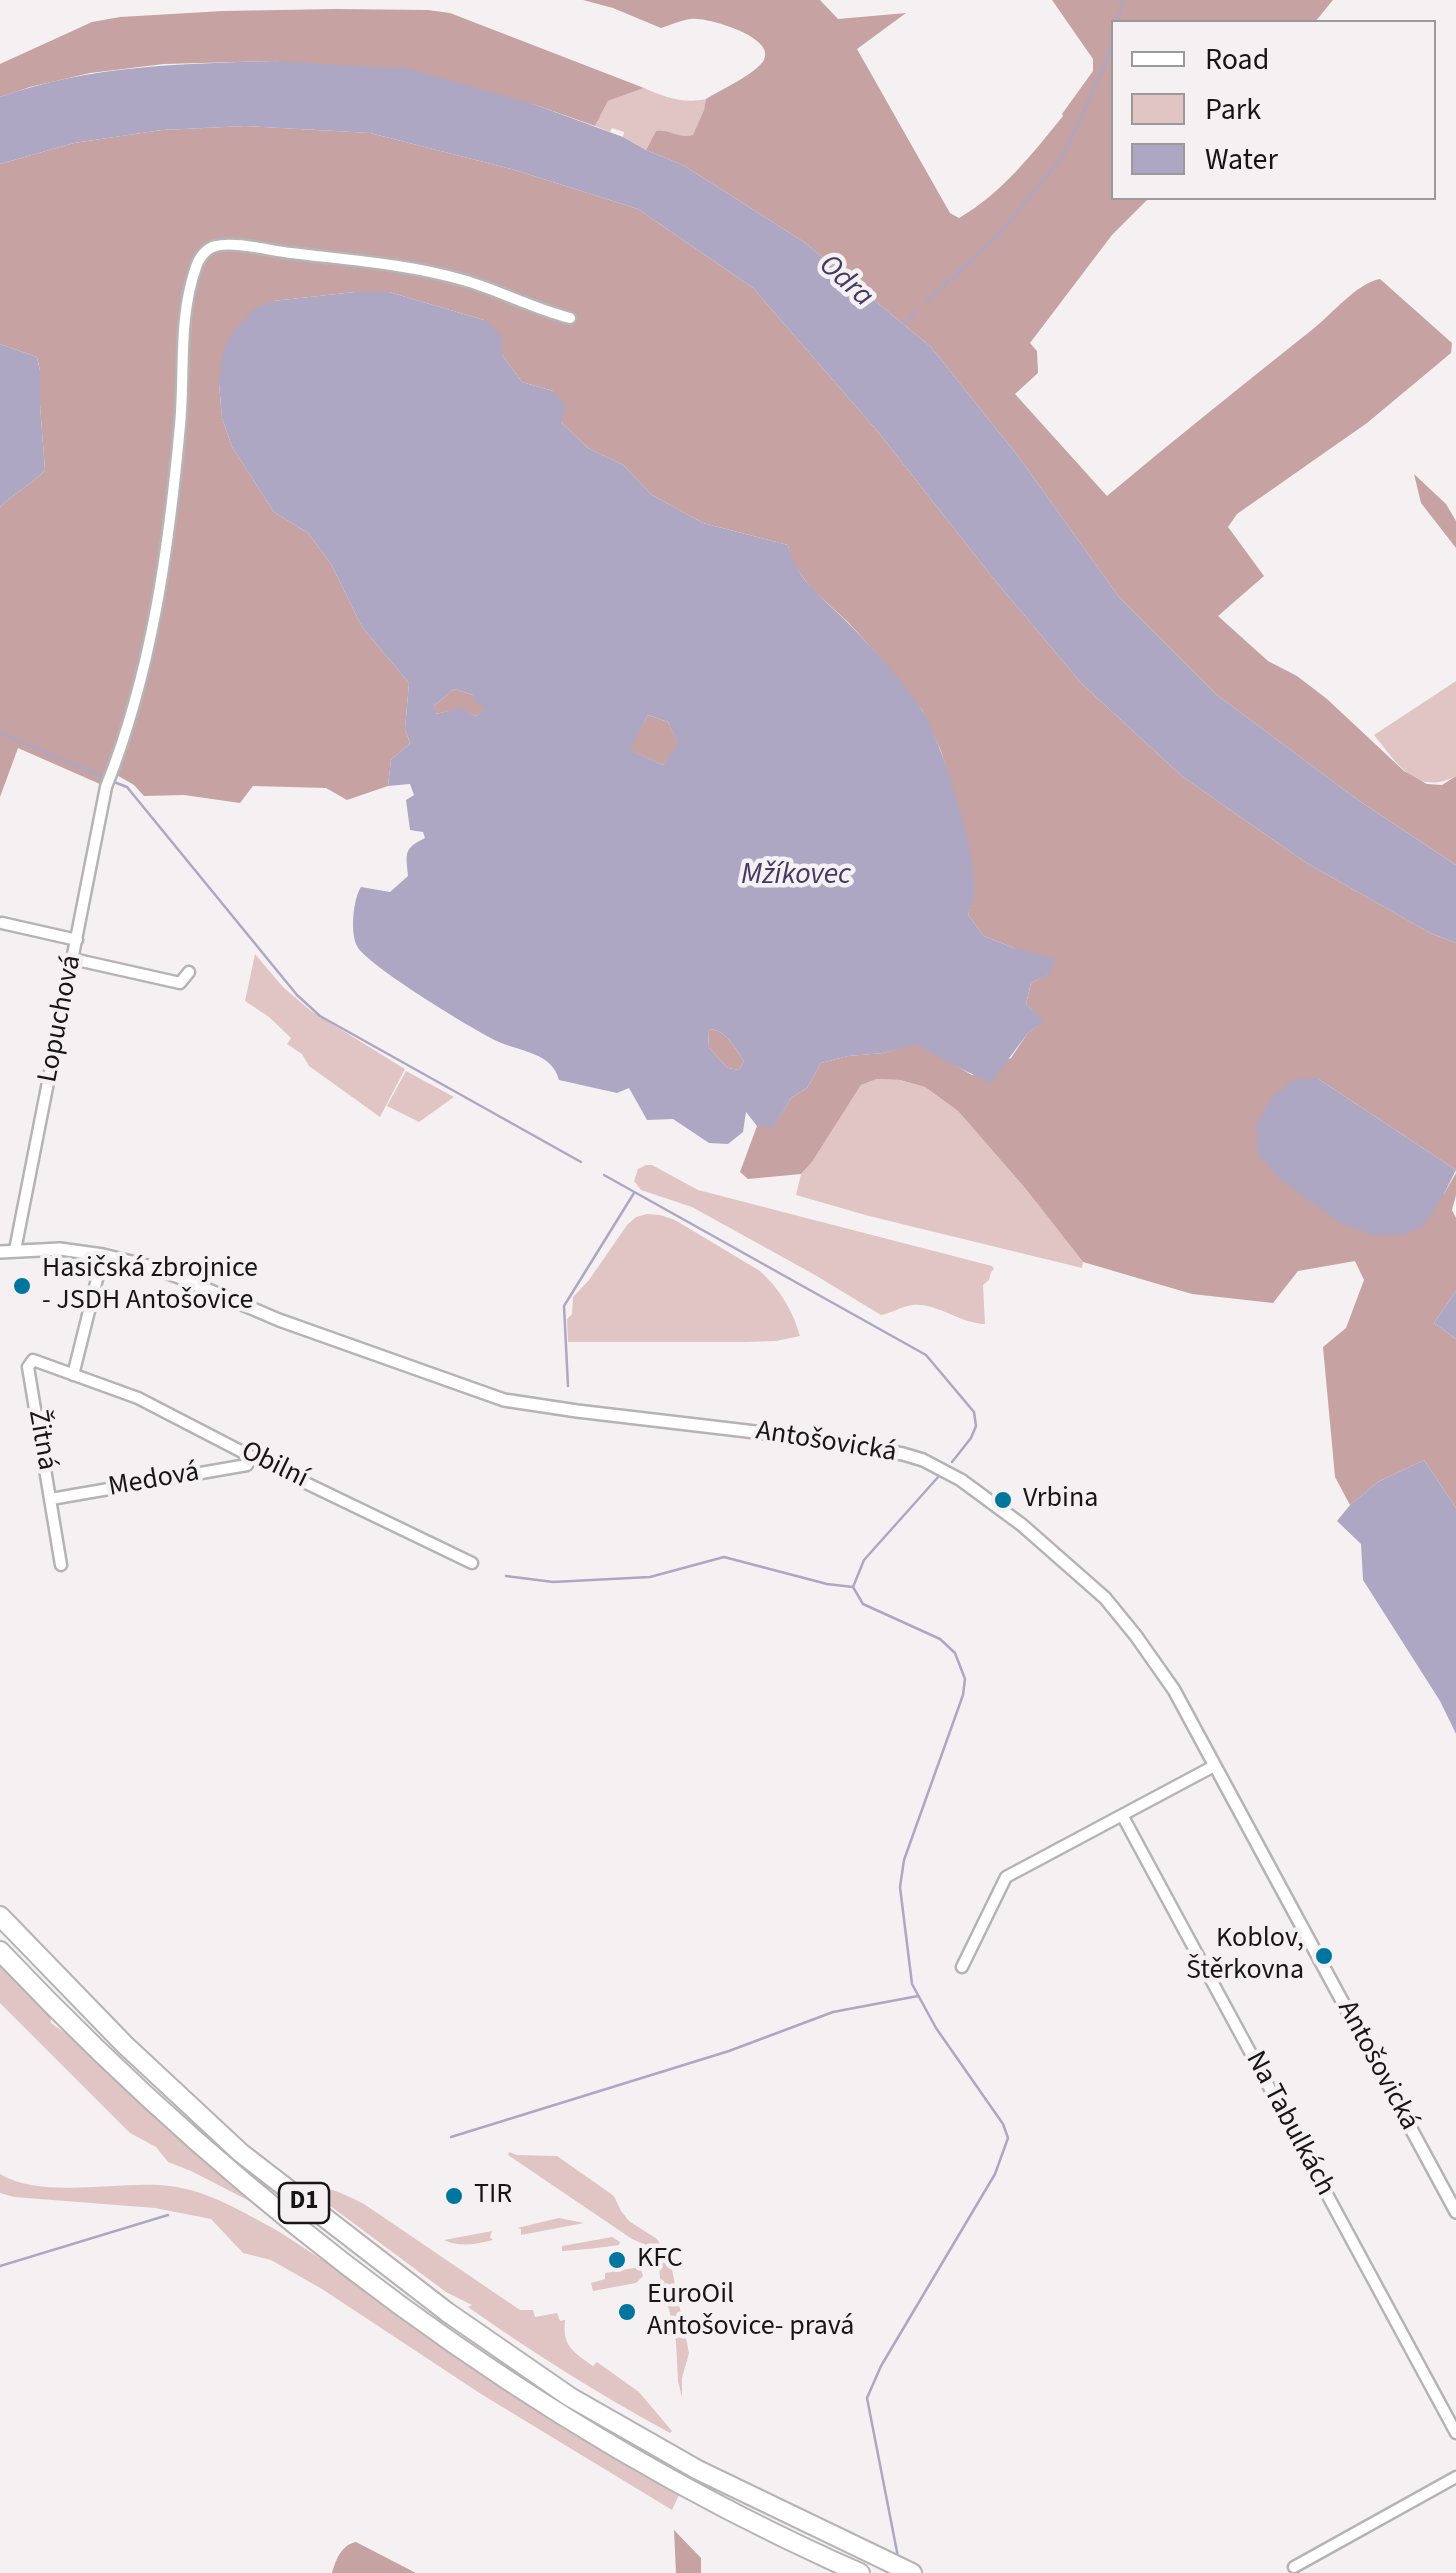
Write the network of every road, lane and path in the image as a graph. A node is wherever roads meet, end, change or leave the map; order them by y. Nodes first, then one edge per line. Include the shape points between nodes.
1 (570, 318) dead end
2 (2, 922) edge
3 (77, 940) junction
4 (73, 960) junction
5 (190, 972) dead end
6 (15, 1250) junction
7 (0, 1252) edge
8 (104, 1255) junction
9 (73, 1375) junction
10 (252, 1457) junction
11 (51, 1499) junction
12 (472, 1562) dead end
13 (62, 1565) dead end
14 (1214, 1766) junction
15 (1122, 1815) junction
16 (0, 1916) edge
17 (0, 1951) edge
18 (962, 1966) dead end
19 (1456, 2212) edge
20 (1456, 2433) edge
21 (1456, 2477) edge
22 (1294, 2567) dead end
23 (853, 2570) edge
24 (912, 2573) edge

1 - 3 street, Lopuchová via 421,270 246,247 214,246 201,256 183,325 180,422 154,619 139,690 106,787
2 - 3 street
3 - 4 street, Lopuchová
4 - 5 street via 180,983
4 - 6 street, Lopuchová
6 - 7 street, Antošovická
6 - 8 street, Antošovická
8 - 9 street
8 - 14 street, Antošovická via 504,1400 815,1439 922,1460 1022,1524 1105,1598 1174,1690
9 - 10 street, Obilní via 138,1398
9 - 11 street, Žitná via 34,1360 28,1366
10 - 11 street, Medová via 247,1466
10 - 12 street, Obilní
11 - 13 street, Žitná
14 - 15 street
14 - 19 street, Antošovická
15 - 18 street via 1006,1876
15 - 20 street, Na Tabulkách
16 - 24 highway, D1 via 242,2153 447,2312 633,2434
17 - 23 highway, D1 via 227,2170 439,2334 684,2486
21 - 22 street

